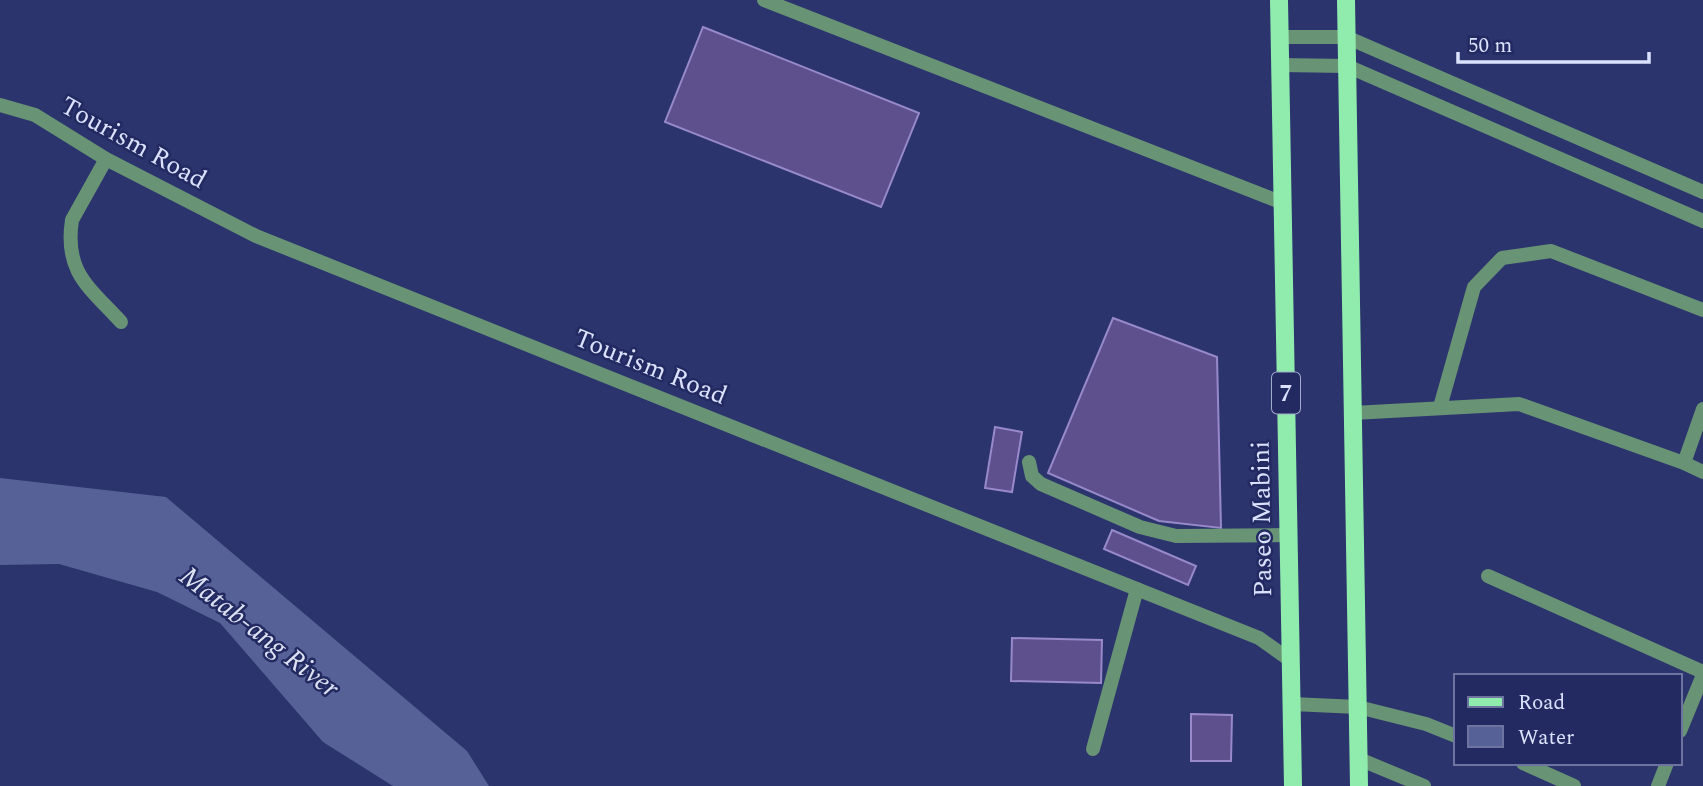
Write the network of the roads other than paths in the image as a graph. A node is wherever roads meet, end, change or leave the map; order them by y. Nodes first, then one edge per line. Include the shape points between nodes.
1 (764, 0) edge
2 (1279, 0) edge
3 (1346, 0) edge
4 (1280, 37) junction
5 (1346, 37) junction
6 (1280, 65) junction
7 (1347, 66) junction
8 (0, 105) edge
9 (106, 159) junction
10 (1643, 166) junction
11 (1632, 190) junction
12 (1703, 192) edge
13 (1283, 203) junction
14 (1703, 221) edge
15 (1703, 310) edge
16 (121, 322) dead end
17 (1440, 407) junction
18 (1703, 409) edge
19 (1353, 413) junction
20 (1029, 462) dead end
21 (1684, 463) junction
22 (1703, 472) edge
23 (1288, 535) junction
24 (1488, 576) dead end
25 (1138, 589) junction
26 (1290, 660) junction
27 (1703, 673) edge
28 (1292, 704) junction
29 (1358, 707) junction
30 (1682, 726) edge
31 (1454, 735) edge
32 (1093, 749) dead end
33 (1359, 759) junction
34 (1527, 765) edge
35 (1666, 765) edge
36 (1293, 786) edge
37 (1359, 786) edge
38 (1424, 786) edge
39 (1574, 786) edge
40 (1658, 786) edge

1 - 13 street
2 - 4 main road, Paseo Mabini / 7
3 - 5 main road
4 - 5 street
4 - 6 main road, Paseo Mabini / 7
5 - 7 main road
5 - 10 street
6 - 7 street
6 - 13 main road, Paseo Mabini / 7
7 - 11 street
7 - 19 main road
8 - 9 street, Tourism Road via 35,115
9 - 16 street via 72,220 72,261
9 - 25 street, Tourism Road via 256,236
10 - 11 street
10 - 12 street
11 - 14 street
13 - 23 main road, Paseo Mabini / 7
15 - 17 street via 1551,251 1502,258 1474,287
17 - 19 street
17 - 21 street via 1519,404
18 - 21 street
19 - 29 main road
20 - 23 street via 1032,476 1041,484 1140,527 1176,536
21 - 22 street
23 - 26 main road, Paseo Mabini / 7
24 - 27 street
25 - 26 street, Tourism Road via 1259,638
25 - 32 street
26 - 28 main road, Paseo Mabini / 7
27 - 30 street
28 - 29 street
28 - 36 main road, Paseo Mabini / 7
29 - 31 street
29 - 33 main road
33 - 37 main road
33 - 38 street
34 - 39 street
35 - 40 street

